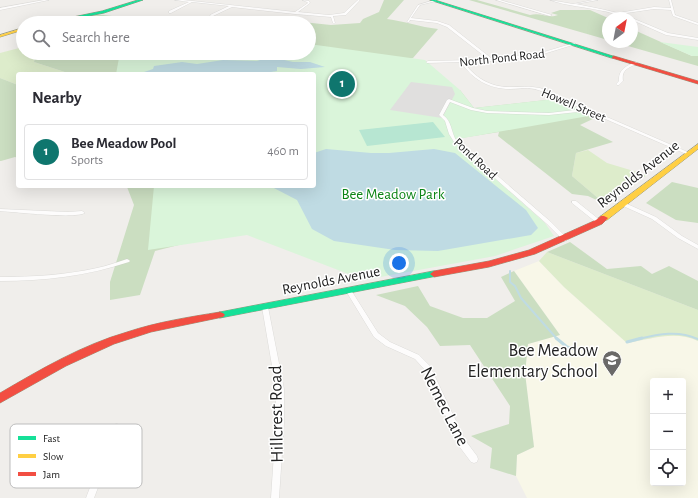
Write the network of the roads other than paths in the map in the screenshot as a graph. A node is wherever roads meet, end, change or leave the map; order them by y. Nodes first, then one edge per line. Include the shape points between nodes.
1 (48, 0) edge
2 (141, 0) edge
3 (176, 0) edge
4 (302, 0) edge
5 (359, 0) edge
6 (433, 0) edge
7 (497, 0) edge
8 (551, 0) edge
9 (598, 0) edge
10 (670, 0) edge
11 (193, 2) junction
12 (572, 5) junction
13 (232, 6) junction
14 (0, 9) edge
15 (672, 9) junction
16 (170, 12) dead end
17 (613, 12) edge
18 (625, 12) edge
19 (294, 13) junction
20 (551, 15) dead end
21 (82, 16) edge
22 (212, 16) dead end
23 (332, 16) junction
24 (638, 21) edge
25 (334, 23) dead end
26 (698, 24) edge
27 (16, 31) edge
28 (0, 36) edge
29 (698, 39) edge
30 (575, 44) junction
31 (491, 60) junction
32 (428, 62) dead end
33 (462, 62) junction
34 (636, 63) junction
35 (698, 83) edge
36 (618, 84) dead end
37 (587, 110) junction
38 (698, 146) edge
39 (688, 153) junction
40 (574, 202) dead end
41 (623, 204) junction
42 (0, 210) edge
43 (82, 213) dead end
44 (599, 222) junction
45 (565, 238) junction
46 (698, 247) edge
47 (127, 260) dead end
48 (1, 280) edge
49 (349, 292) junction
50 (265, 307) junction
51 (0, 398) edge
52 (474, 459) dead end
53 (94, 488) edge
54 (90, 498) edge
55 (275, 498) edge

1 - 14 street
2 - 21 street
3 - 11 street
4 - 19 street via 309,3
5 - 23 street via 345,14
6 - 30 street
6 - 31 street via 419,5 409,20 437,22 448,26
7 - 20 street
8 - 12 street
9 - 12 street
10 - 15 street
11 - 13 street
11 - 16 street
12 - 17 street
13 - 19 street
13 - 22 street
15 - 18 street via 650,8
15 - 26 street via 676,16
19 - 23 street
23 - 25 street
24 - 29 street via 667,34
27 - 28 street
30 - 31 street, North Pond Road via 537,56
30 - 34 street
31 - 33 street, North Pond Road
32 - 33 street, North Pond Road
33 - 37 street, Howell Street via 469,71 490,85 503,88 533,88
34 - 35 street
34 - 36 street via 622,71
37 - 39 street, Howell Street
37 - 45 street, Pond Road via 549,114 487,112 449,100 441,115 449,122 455,141
38 - 39 street, Reynolds Avenue
39 - 41 street, Reynolds Avenue
40 - 44 street
41 - 44 street, Reynolds Avenue
41 - 46 street via 654,218
42 - 43 street
44 - 45 street, Reynolds Avenue
45 - 49 street, Reynolds Avenue via 510,260
47 - 48 street via 107,268 30,279
49 - 50 street, Reynolds Avenue
49 - 52 street, Nemec Lane via 376,335 388,344 417,357 428,368 462,443
50 - 51 street, Reynolds Avenue via 164,326 119,338 72,357
50 - 55 street, Hillcrest Road via 280,389
53 - 54 street

